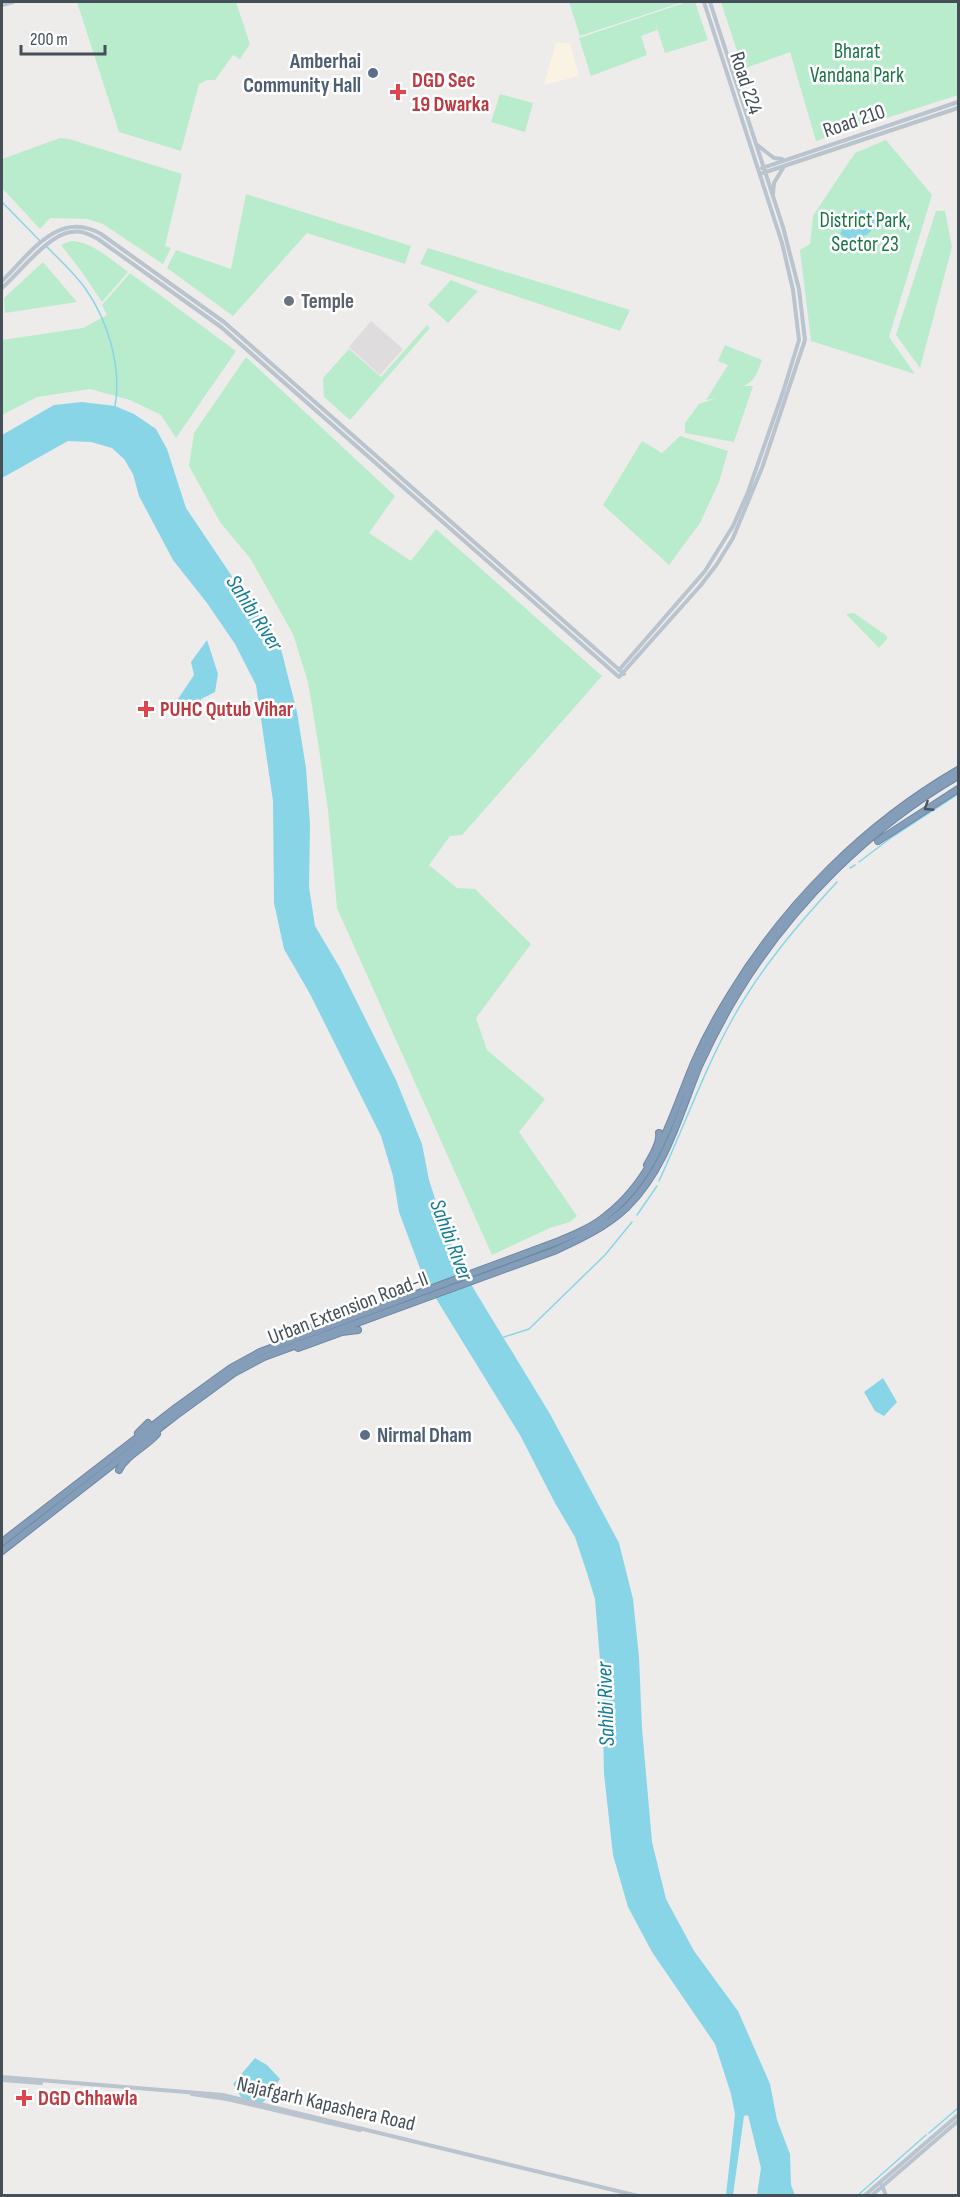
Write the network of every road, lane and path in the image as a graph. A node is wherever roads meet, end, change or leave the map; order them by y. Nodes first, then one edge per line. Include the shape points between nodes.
1 (13, 2) edge
2 (704, 2) edge
3 (710, 2) edge
4 (2, 5) edge
5 (958, 102) edge
6 (958, 108) edge
7 (855, 139) junction
8 (756, 143) junction
9 (786, 162) junction
10 (762, 171) junction
11 (773, 195) junction
12 (786, 246) junction
13 (2, 280) edge
14 (2, 288) edge
15 (598, 655) junction
16 (958, 770) edge
17 (958, 776) edge
18 (958, 789) edge
19 (878, 841) dead end
20 (734, 994) junction
21 (659, 1133) dead end
22 (636, 1187) junction
23 (485, 1272) junction
24 (426, 1293) junction
25 (344, 1321) junction
26 (358, 1330) dead end
27 (283, 1335) dead end
28 (290, 1347) junction
29 (148, 1423) dead end
30 (165, 1425) junction
31 (109, 1460) junction
32 (119, 1470) dead end
33 (2, 1542) edge
34 (2, 1551) edge
35 (2, 2078) edge
36 (958, 2115) edge
37 (958, 2121) edge
38 (881, 2181) junction
39 (882, 2187) junction
40 (874, 2192) edge
41 (628, 2195) edge
42 (638, 2196) edge
43 (864, 2196) edge
44 (886, 2196) edge

1 - 4 main road
2 - 10 main road, Road 224
3 - 8 main road, Road 224
5 - 7 main road, Road 210
6 - 7 main road, Road 210
7 - 9 main road, Road 210
8 - 9 main road via 774,158
8 - 10 main road, Road 224
9 - 10 main road, Road 210
9 - 11 main road
10 - 11 main road
10 - 12 main road
11 - 12 main road
12 - 15 main road via 799,340 733,526 705,571 619,674
13 - 15 main road via 45,238 61,228 91,228 224,322
14 - 15 main road via 64,233 89,234 221,327
16 - 20 highway, Urban Extension Road-II via 895,812 829,870 779,924 747,968
17 - 20 highway, Urban Extension Road-II via 898,817 832,874 782,930
18 -> 19 highway
20 - 22 highway, Urban Extension Road-II via 695,1061 662,1145
20 - 23 highway, Urban Extension Road-II via 700,1064 667,1149 638,1195 607,1224 579,1240
21 - 22 highway via 657,1147
22 - 23 highway, Urban Extension Road-II via 608,1215 587,1228
23 - 24 highway, Urban Extension Road-II
24 - 25 highway, Urban Extension Road-II
24 - 28 highway, Urban Extension Road-II
25 - 27 highway via 338,1318
25 - 31 highway, Urban Extension Road-II via 278,1344 231,1368
26 - 28 highway
28 - 30 highway, Urban Extension Road-II via 234,1373
29 - 31 highway
30 - 32 highway
30 - 34 highway, Urban Extension Road-II
31 - 33 highway, Urban Extension Road-II
35 - 41 main road, Najafgarh Kapashera Road via 210,2093
36 - 38 main road
37 - 39 main road
38 - 39 main road
38 - 40 main road
39 - 40 main road
39 - 44 main road
40 - 43 main road
41 - 42 main road

